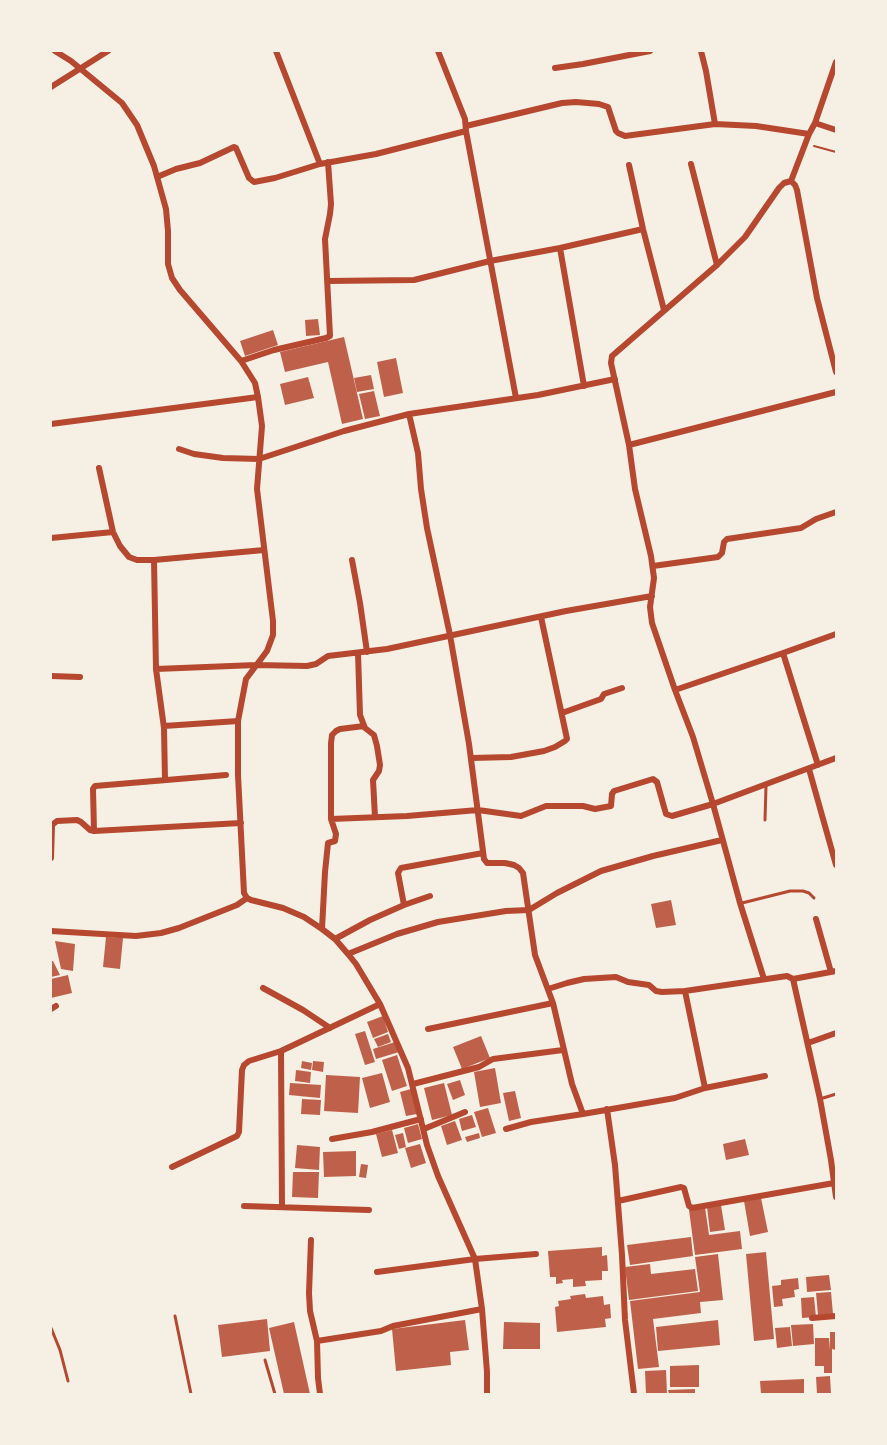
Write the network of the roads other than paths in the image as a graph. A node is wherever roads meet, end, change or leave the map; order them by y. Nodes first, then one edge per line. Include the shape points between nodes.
1 (55, 51) edge
2 (108, 51) edge
3 (276, 51) edge
4 (438, 51) edge
5 (650, 51) edge
6 (700, 51) edge
7 (836, 62) edge
8 (555, 68) dead end
9 (80, 69) junction
10 (51, 87) edge
11 (815, 123) junction
12 (715, 124) junction
13 (466, 129) junction
14 (836, 130) edge
15 (809, 134) junction
16 (328, 162) junction
17 (320, 164) junction
18 (691, 164) dead end
19 (629, 165) dead end
20 (157, 177) junction
21 (791, 181) junction
22 (643, 229) junction
23 (560, 248) junction
24 (490, 261) junction
25 (717, 265) junction
26 (328, 280) junction
27 (664, 310) junction
28 (241, 361) junction
29 (836, 372) edge
30 (615, 379) junction
31 (584, 387) junction
32 (836, 392) edge
33 (258, 397) junction
34 (516, 398) junction
35 (409, 414) junction
36 (51, 424) edge
37 (629, 445) junction
38 (179, 449) dead end
39 (259, 459) junction
40 (99, 468) dead end
41 (836, 512) edge
42 (113, 532) junction
43 (51, 538) edge
44 (264, 550) junction
45 (154, 560) junction
46 (352, 560) dead end
47 (653, 567) junction
48 (652, 596) junction
49 (541, 618) junction
50 (836, 634) edge
51 (450, 635) junction
52 (367, 652) junction
53 (358, 653) junction
54 (783, 653) junction
55 (256, 665) junction
56 (156, 669) junction
57 (51, 676) edge
58 (80, 677) dead end
59 (622, 688) dead end
60 (675, 690) junction
61 (562, 713) junction
62 (238, 721) junction
63 (164, 726) junction
64 (364, 726) junction
65 (471, 758) junction
66 (836, 758) edge
67 (818, 765) junction
68 (809, 769) junction
69 (226, 775) dead end
70 (165, 780) junction
71 (766, 786) junction
72 (714, 804) junction
73 (478, 810) junction
74 (375, 817) junction
75 (332, 819) junction
76 (765, 820) dead end
77 (241, 823) junction
78 (94, 831) junction
79 (722, 840) junction
80 (483, 853) junction
81 (52, 854) edge
82 (51, 858) edge
83 (836, 865) edge
84 (430, 896) dead end
85 (247, 898) junction
86 (814, 898) dead end
87 (740, 903) junction
88 (404, 905) junction
89 (529, 910) junction
90 (816, 919) dead end
91 (322, 929) junction
92 (51, 931) edge
93 (335, 939) junction
94 (348, 954) junction
95 (833, 971) edge
96 (764, 979) junction
97 (793, 979) junction
98 (263, 988) dead end
99 (548, 989) junction
100 (685, 991) junction
101 (553, 1003) junction
102 (380, 1004) junction
103 (330, 1028) junction
104 (428, 1029) dead end
105 (836, 1033) edge
106 (808, 1043) junction
107 (564, 1050) junction
108 (281, 1051) junction
109 (765, 1076) dead end
110 (413, 1084) junction
111 (705, 1089) junction
112 (836, 1094) edge
113 (820, 1099) junction
114 (607, 1109) junction
115 (465, 1112) dead end
116 (583, 1114) junction
117 (421, 1119) junction
118 (424, 1129) junction
119 (506, 1129) dead end
120 (332, 1139) dead end
121 (834, 1160) edge
122 (172, 1167) dead end
123 (834, 1183) junction
124 (836, 1197) edge
125 (618, 1202) junction
126 (244, 1206) dead end
127 (282, 1206) junction
128 (369, 1210) dead end
129 (311, 1240) dead end
130 (536, 1254) dead end
131 (475, 1259) junction
132 (377, 1272) dead end
133 (482, 1309) junction
134 (176, 1316) dead end
135 (836, 1316) edge
136 (812, 1318) dead end
137 (51, 1328) edge
138 (317, 1341) junction
139 (265, 1360) dead end
140 (68, 1381) dead end
141 (191, 1394) edge
142 (275, 1394) edge
143 (320, 1394) edge
144 (487, 1394) edge
145 (634, 1394) edge

1 - 9 street
2 - 9 street
3 - 17 street
4 - 13 street via 464,114
5 - 8 street
6 - 12 street
7 - 11 street
9 - 10 street
9 - 20 street via 127,109 145,142
11 - 14 street
11 - 15 street
12 - 13 street via 625,136 616,130 608,107 576,102 543,107
12 - 15 street
13 - 16 street via 376,154
13 - 24 street
15 - 21 street
16 - 17 street
16 - 26 street
17 - 20 street via 254,182 234,147
18 - 25 street
19 - 22 street
20 - 28 street via 166,209 172,278
21 - 25 street via 779,188 745,237
21 - 29 street via 797,190 817,298
22 - 23 street
22 - 27 street
23 - 24 street
23 - 31 street
24 - 26 street via 414,280
24 - 34 street
25 - 27 street
26 - 28 street via 330,336
27 - 30 street via 612,356
28 - 33 street via 255,383
30 - 31 street
30 - 37 street
31 - 34 street
32 - 37 street
33 - 36 street
33 - 39 street via 262,426
34 - 35 street
35 - 39 street
35 - 51 street via 427,528
37 - 47 street
38 - 39 street via 223,458
39 - 44 street via 257,489
40 - 42 street
41 - 47 street via 801,528 728,538 718,557
42 - 43 street
42 - 45 street via 129,557
44 - 45 street
44 - 55 street via 273,635
45 - 56 street
46 - 52 street
47 - 48 street
48 - 49 street
48 - 60 street via 652,623
49 - 51 street
49 - 61 street
50 - 54 street
51 - 52 street
51 - 65 street
52 - 53 street
53 - 55 street via 328,656 307,666
53 - 64 street via 359,705
54 - 60 street
54 - 67 street
55 - 56 street
55 - 62 street via 246,679
56 - 63 street
57 - 58 street
59 - 61 street
60 - 72 street
61 - 65 street via 567,739 555,747 511,757
62 - 63 street
62 - 77 street
63 - 70 street
64 - 74 street via 374,735 380,765 373,780
64 - 75 street via 340,729 332,735
65 - 73 street
66 - 67 street
67 - 68 street
68 - 71 street
68 - 83 street
69 - 70 street
70 - 78 street via 95,786
71 - 72 street
71 - 76 lane
72 - 73 street via 668,816 653,779 614,791 611,806 598,809 546,806 521,816
72 - 79 street
73 - 74 street
73 - 80 street
74 - 75 street
75 - 91 street via 336,834 335,841 328,843
77 - 78 street
77 - 85 street
78 - 81 street via 77,820 57,821 52,825
79 - 87 street
79 - 89 street via 601,871
80 - 88 street via 401,868 398,873
80 - 89 street via 487,863 519,868
81 - 82 street
84 - 88 street
85 - 91 street via 283,908
85 - 92 street via 161,933 136,936
86 - 87 lane via 804,891 790,891
87 - 96 street
88 - 93 street
89 - 94 street via 438,922
89 - 99 street via 535,955
90 - 95 street
91 - 93 street
93 - 94 street
94 - 102 street
95 - 97 street
96 - 97 street
96 - 100 street
97 - 106 street
98 - 103 street
99 - 100 street via 573,981 616,977 649,985 658,992
99 - 101 street
100 - 111 street
101 - 104 street
101 - 107 street
102 - 103 street
102 - 110 street
103 - 108 street
105 - 106 street
106 - 113 street
107 - 110 street via 493,1059 479,1067
107 - 116 street
108 - 122 street via 244,1065 237,1136
108 - 127 street
109 - 111 street
110 - 117 street
111 - 114 street
112 - 113 lane
113 - 121 street
114 - 116 street
114 - 125 street
115 - 118 street
116 - 119 street
117 - 118 street
117 - 120 street
118 - 131 street via 446,1196
121 - 123 street
123 - 124 street
123 - 125 street via 692,1208 681,1187
125 - 145 street
126 - 127 street
127 - 128 street
129 - 138 street via 310,1311
130 - 131 street
131 - 132 street
131 - 133 street
133 - 138 street
133 - 144 street
134 - 141 lane
135 - 136 street
137 - 140 lane
138 - 143 street
139 - 142 lane

